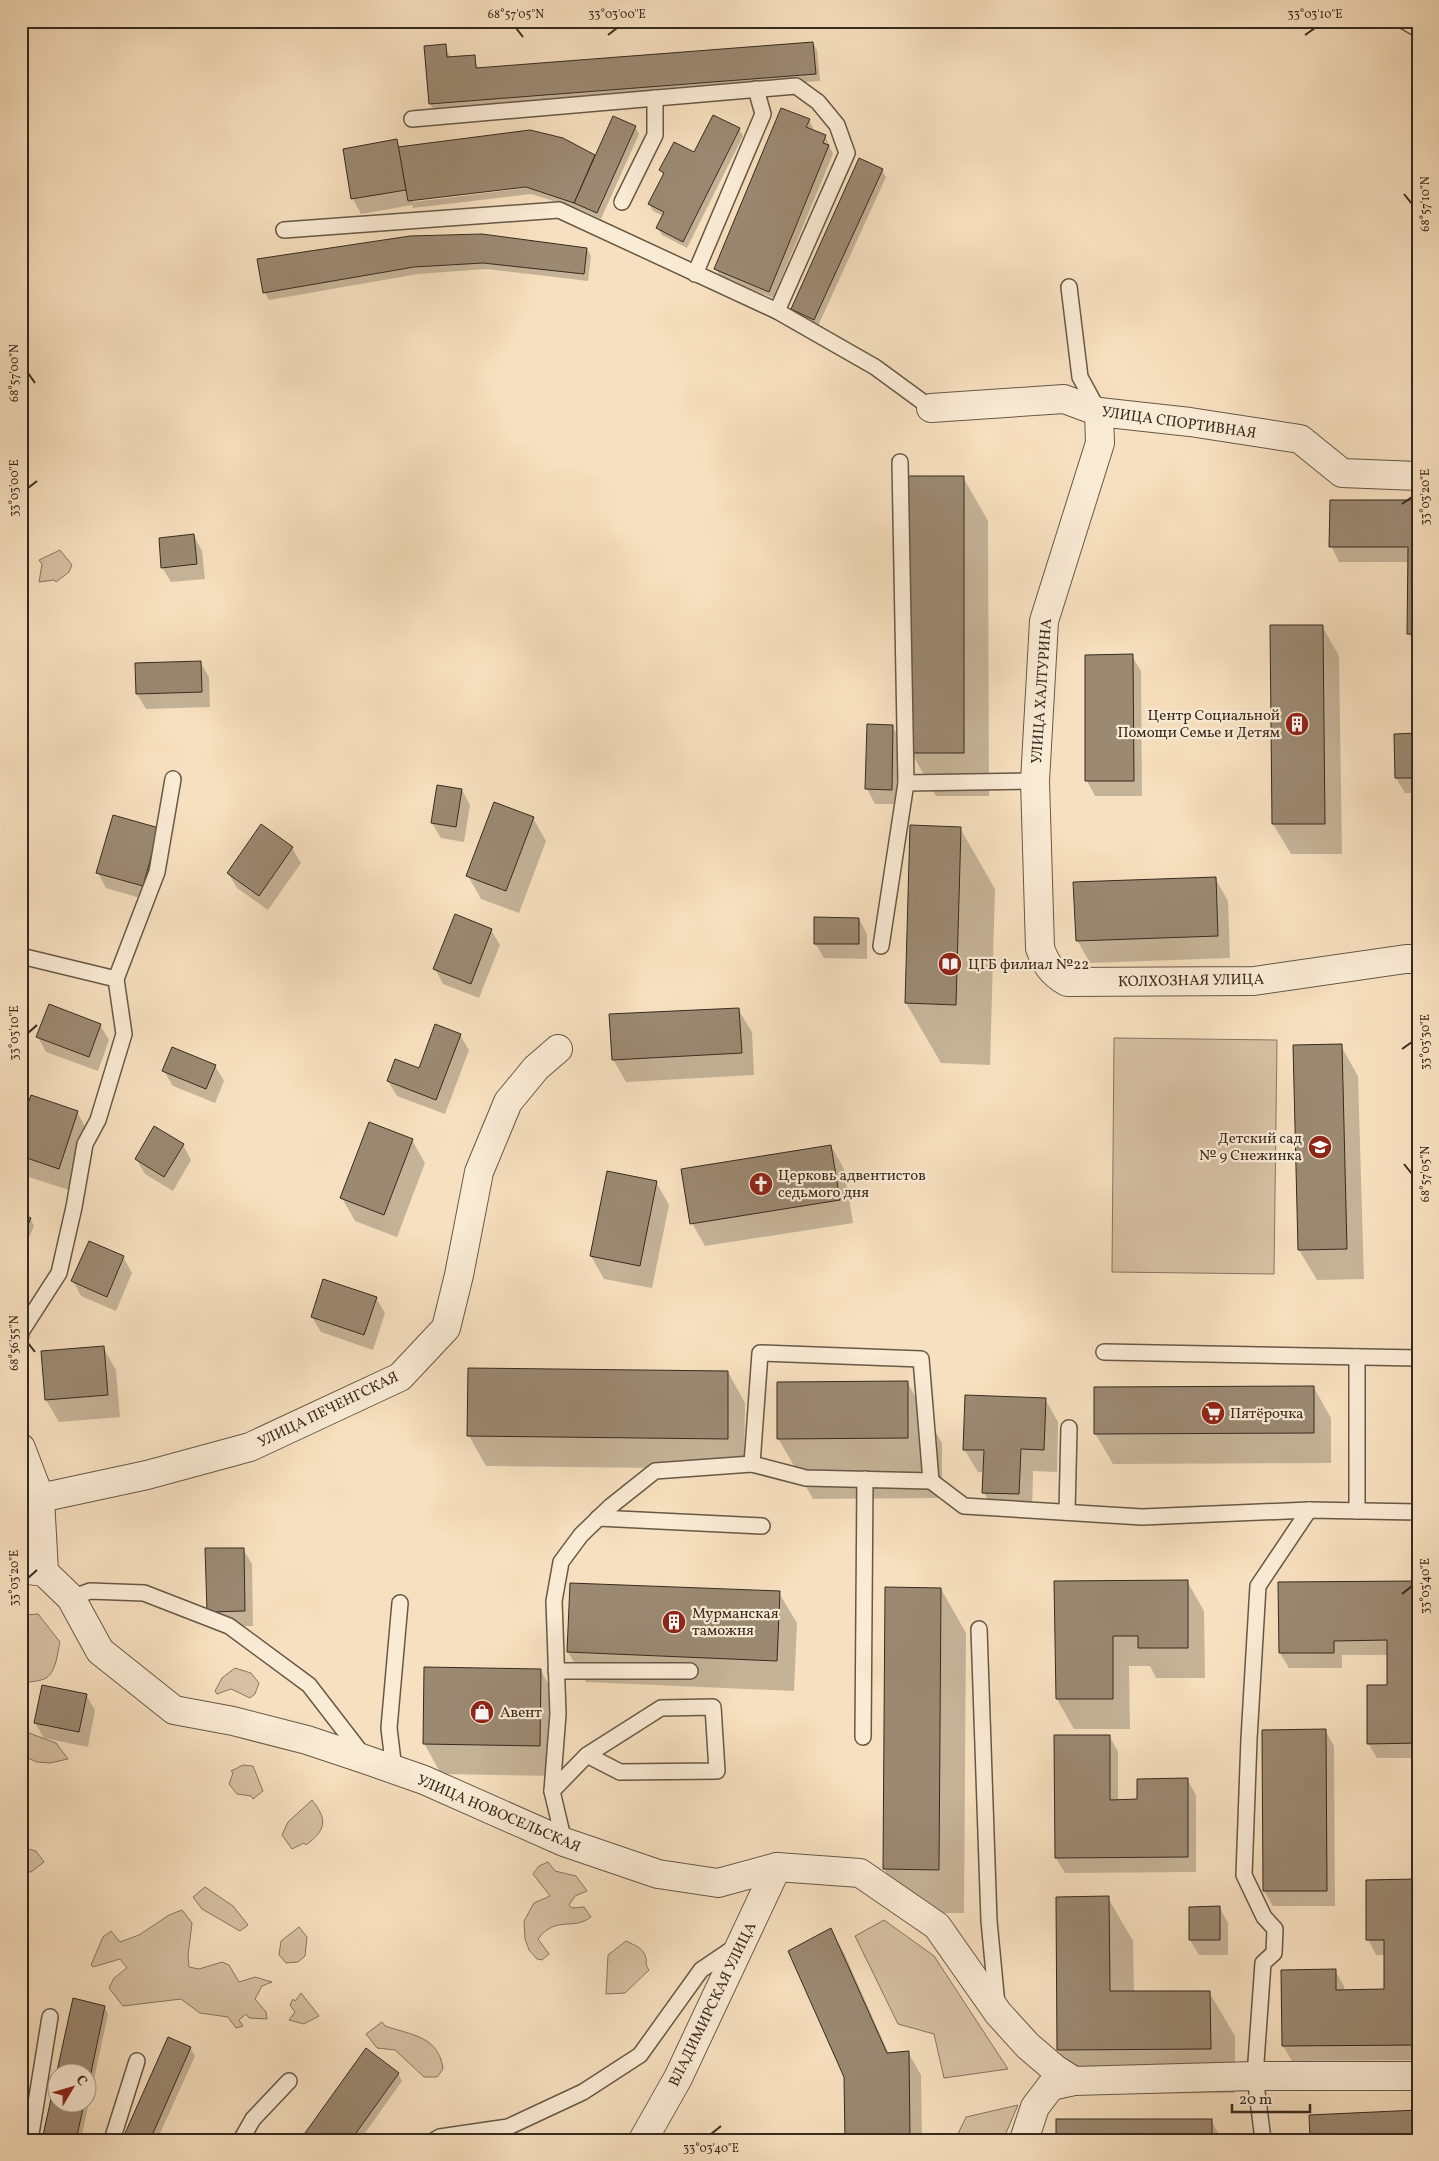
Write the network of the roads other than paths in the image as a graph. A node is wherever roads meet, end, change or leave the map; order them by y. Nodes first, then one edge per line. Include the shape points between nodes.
1 (1404, 21) edge
2 (1418, 29) edge
3 (756, 89) junction
4 (655, 98) junction
5 (412, 119) dead end
6 (622, 202) dead end
7 (284, 230) dead end
8 (696, 274) junction
9 (1070, 287) dead end
10 (777, 311) junction
11 (931, 408) joint
12 (1099, 412) junction
13 (900, 462) dead end
14 (1418, 476) edge
15 (173, 779) dead end
16 (1035, 781) junction
17 (906, 783) junction
18 (881, 946) dead end
19 (1040, 948) joint
20 (21, 956) edge
21 (1418, 959) edge
22 (116, 979) junction
23 (558, 1049) dead end
24 (21, 1332) edge
25 (1104, 1352) dead end
26 (1357, 1357) junction
27 (1418, 1358) edge
28 (1069, 1428) dead end
29 (21, 1448) edge
30 (752, 1464) junction
31 (864, 1479) junction
32 (931, 1480) junction
33 (40, 1498) junction
34 (1309, 1510) junction
35 (1357, 1511) junction
36 (1067, 1512) junction
37 (1418, 1512) edge
38 (598, 1518) junction
39 (762, 1526) dead end
40 (32, 1571) edge
41 (71, 1598) junction
42 (400, 1603) dead end
43 (979, 1629) dead end
44 (556, 1671) junction
45 (690, 1671) dead end
46 (863, 1737) dead end
47 (587, 1755) junction
48 (367, 1760) junction
49 (394, 1770) junction
50 (552, 1791) junction
51 (564, 1842) junction
52 (777, 1867) junction
53 (742, 1942) junction
54 (998, 2013) junction
55 (50, 2017) dead end
56 (137, 2061) dead end
57 (1255, 2076) junction
58 (1418, 2076) edge
59 (289, 2081) dead end
60 (1074, 2081) junction
61 (30, 2140) edge
62 (112, 2140) edge
63 (241, 2140) edge
64 (435, 2140) edge
65 (642, 2140) edge
66 (1024, 2140) edge
67 (1263, 2140) edge

1 - 2 lane
3 - 4 lane
3 - 8 lane via 763,114
3 - 10 lane via 796,86 818,102 837,125 847,154
4 - 5 lane
4 - 6 lane via 655,135
7 - 8 lane via 559,210
8 - 10 lane
9 - 12 lane via 1080,377
10 - 11 lane via 875,367
11 - 12 street, УЛИЦА СПОРТИВНАЯ via 1064,399
12 - 14 street, УЛИЦА СПОРТИВНАЯ via 1300,439 1342,473
12 - 16 street, УЛИЦА ХАЛТУРИНА via 1100,443 1044,621
13 - 17 lane
15 - 22 lane via 157,872
16 - 17 lane
16 - 19 street, УЛИЦА ХАЛТУРИНА
17 - 18 lane
19 - 21 street, КОЛХОЗНАЯ УЛИЦА via 1053,974 1067,982 1254,982 1406,958
20 - 22 lane
22 - 24 lane via 124,1034 98,1120 85,1144 59,1273
23 - 33 street, УЛИЦА ПЕЧЕНГСКАЯ via 536,1068 508,1102 479,1172 460,1275 446,1328 400,1377 250,1447 147,1475
25 - 26 lane
26 - 27 lane
26 - 35 lane
28 - 36 lane
29 - 33 street
30 - 31 lane via 806,1478
30 - 32 lane via 760,1353 921,1359
30 - 38 lane via 655,1471
31 - 32 lane
31 - 46 lane
32 - 36 lane via 964,1506
33 - 40 street
34 - 35 lane
34 - 36 lane via 1142,1517
34 - 57 lane via 1258,1586 1244,1875 1264,1918 1275,1930 1274,1953 1263,1963
35 - 37 lane
38 - 39 lane
38 - 44 lane via 561,1562 554,1601
40 - 41 street, УЛИЦА НОВОСЕЛЬСКАЯ
41 - 48 street, УЛИЦА НОВОСЕЛЬСКАЯ via 100,1651 174,1710 307,1740
41 - 48 lane via 90,1591 144,1593 229,1626 309,1685
42 - 49 lane via 389,1728
43 - 54 lane via 989,1921
44 - 45 lane
44 - 50 lane via 558,1714
47 - 47 lane via 620,1772 717,1771 713,1707 661,1708
47 - 50 lane
48 - 49 street, УЛИЦА НОВОСЕЛЬСКАЯ
49 - 51 street, УЛИЦА НОВОСЕЛЬСКАЯ
50 - 51 lane
51 - 52 street, УЛИЦА НОВОСЕЛЬСКАЯ via 658,1874 718,1883
52 - 53 street, ВЛАДИМИРСКАЯ УЛИЦА
52 - 54 street, УЛИЦА НОВОСЕЛЬСКАЯ via 860,1872 937,1926
53 - 64 lane via 701,1970 640,2055 583,2092 508,2126
53 - 65 street, ВЛАДИМИРСКАЯ УЛИЦА via 678,2078
54 - 60 street, УЛИЦА НОВОСЕЛЬСКАЯ via 1028,2046
55 - 61 lane
56 - 62 lane
57 - 58 street
57 - 60 street
57 - 67 lane
59 - 63 lane via 253,2119
60 - 66 street via 1051,2086 1035,2107

